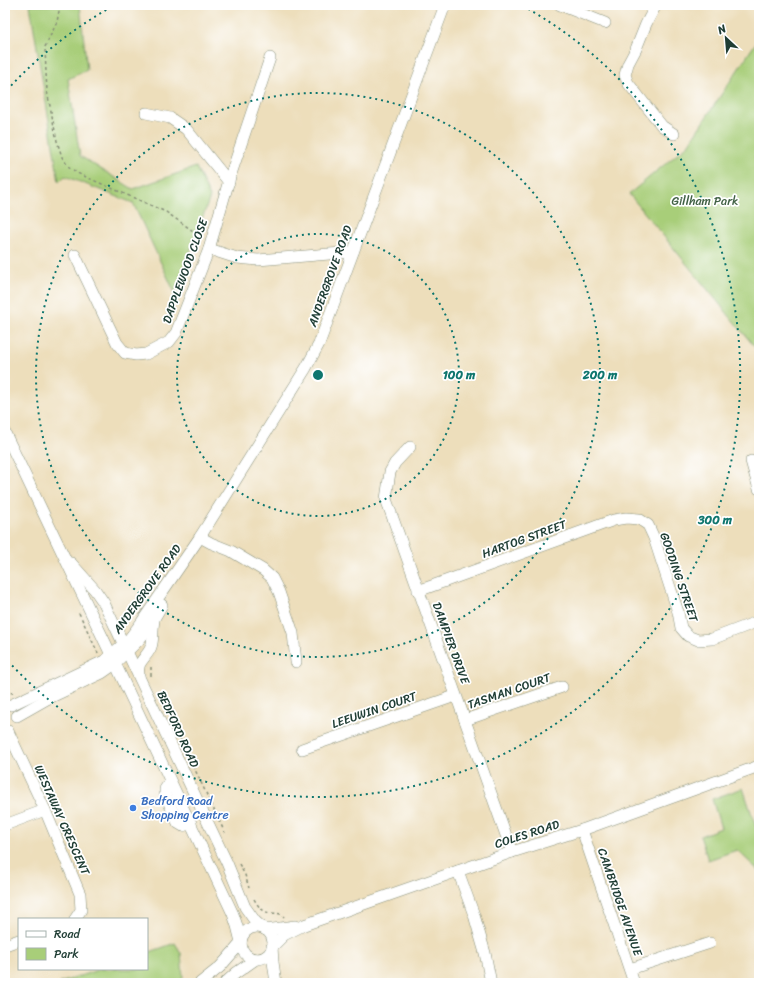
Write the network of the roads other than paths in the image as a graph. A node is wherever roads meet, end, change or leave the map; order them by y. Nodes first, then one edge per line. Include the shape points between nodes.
1 (445, 5) edge
2 (560, 5) edge
3 (656, 5) edge
4 (606, 23) dead end
5 (270, 58) dead end
6 (146, 112) dead end
7 (674, 134) dead end
8 (229, 182) junction
9 (209, 249) junction
10 (353, 252) junction
11 (75, 255) dead end
12 (5, 433) edge
13 (410, 447) dead end
14 (751, 461) dead end
15 (759, 490) edge
16 (639, 519) joint
17 (203, 533) junction
18 (58, 544) junction
19 (418, 591) junction
20 (157, 613) junction
21 (759, 621) edge
22 (126, 648) junction
23 (113, 659) junction
24 (296, 662) dead end
25 (139, 677) junction
26 (562, 687) dead end
27 (456, 696) junction
28 (8, 704) edge
29 (17, 716) junction
30 (465, 720) junction
31 (6, 732) edge
32 (302, 749) dead end
33 (759, 766) edge
34 (45, 810) junction
35 (5, 825) edge
36 (582, 830) junction
37 (512, 852) junction
38 (458, 871) junction
39 (76, 918) edge
40 (304, 925) junction
41 (265, 929) junction
42 (18, 940) edge
43 (241, 943) junction
44 (710, 943) dead end
45 (5, 945) edge
46 (272, 947) junction
47 (257, 959) junction
48 (630, 969) junction
49 (200, 983) edge
50 (225, 983) edge
51 (276, 983) edge
52 (491, 983) edge
53 (634, 983) edge

1 - 10 street, ANDERGROVE ROAD
2 - 4 street
3 - 7 street via 625,75 628,83 662,126
5 - 8 street, DAPPLEWOOD CLOSE
6 - 8 street via 170,118 186,129
8 - 9 street, DAPPLEWOOD CLOSE
9 - 10 street via 237,258 258,260
9 - 11 street, DAPPLEWOOD CLOSE via 176,333 169,342 146,354 136,356 125,353 117,343
10 - 17 street, ANDERGROVE ROAD via 319,344
12 - 18 street, BEDFORD ROAD
13 - 19 street, DAMPIER DRIVE via 390,472 386,498
14 - 15 street
16 - 19 street, HARTOG STREET via 614,520
16 - 21 street, GOODING STREET via 648,525 654,538 682,628 688,636 698,640 712,639
17 - 20 street, ANDERGROVE ROAD
17 - 22 street, ANDERGROVE ROAD
17 - 24 street via 211,543 231,551 272,578 294,636
18 - 22 street, BEDFORD ROAD via 99,595
18 - 23 street, BEDFORD ROAD
19 - 27 street, DAMPIER DRIVE
20 - 22 street, ANDERGROVE ROAD via 142,637
20 - 25 street via 153,623 152,645 138,667
22 - 23 street, ANDERGROVE ROAD
22 - 25 street, BEDFORD ROAD
23 - 28 street
23 - 29 street via 102,673
23 - 43 street, BEDFORD ROAD via 233,914
25 - 41 street, BEDFORD ROAD via 244,904
26 - 30 street, TASMAN COURT
27 - 30 street, DAMPIER DRIVE
27 - 32 street, LEEUWIN COURT
28 - 29 street via 14,708
29 - 31 street via 13,728
30 - 37 street, DAMPIER DRIVE
31 - 34 street, WESTAWAY CRESCENT
33 - 36 street, COLES ROAD
34 - 35 street
34 - 39 street, WESTAWAY CRESCENT via 80,894 81,910
36 - 37 street, COLES ROAD
36 - 48 street, CAMBRIDGE AVENUE
37 - 38 street, COLES ROAD
38 - 40 street, COLES ROAD
38 - 52 street via 483,945
40 - 41 street, COLES ROAD
40 - 46 street, COLES ROAD via 284,935
41 - 43 street via 250,929 242,936
41 - 46 street via 272,937
42 - 45 street
43 - 47 street via 242,949 250,958
43 - 49 street via 222,965
44 - 48 street
46 - 47 street via 266,956
46 - 51 street
47 - 50 street
47 - 51 street
48 - 53 street, CAMBRIDGE AVENUE

